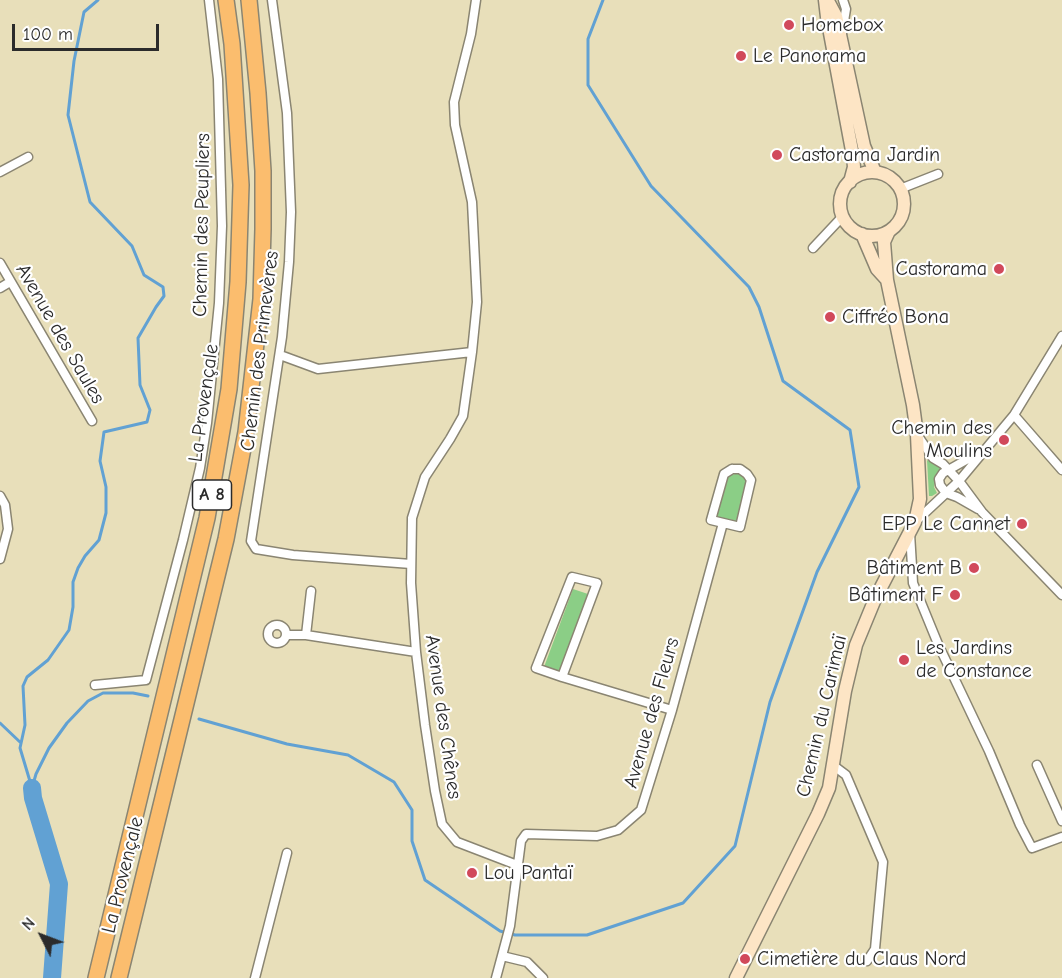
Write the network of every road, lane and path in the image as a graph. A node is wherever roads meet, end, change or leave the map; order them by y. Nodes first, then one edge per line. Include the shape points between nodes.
1 (209, 0) edge
2 (226, 0) edge
3 (249, 0) edge
4 (272, 0) edge
5 (476, 0) edge
6 (826, 0) edge
7 (843, 0) edge
8 (841, 39) junction
9 (28, 157) dead end
10 (0, 172) edge
11 (875, 172) junction
12 (938, 174) dead end
13 (850, 182) junction
14 (900, 189) junction
15 (843, 216) junction
16 (889, 231) junction
17 (862, 234) junction
18 (813, 248) dead end
19 (0, 263) edge
20 (886, 280) junction
21 (10, 282) junction
22 (0, 288) edge
23 (1062, 336) edge
24 (472, 352) junction
25 (280, 355) junction
26 (1014, 415) junction
27 (92, 421) dead end
28 (917, 435) junction
29 (988, 448) junction
30 (950, 470) junction
31 (1062, 470) edge
32 (959, 481) junction
33 (946, 493) junction
34 (0, 496) edge
35 (920, 499) junction
36 (982, 512) junction
37 (723, 523) junction
38 (912, 527) junction
39 (0, 559) edge
40 (411, 564) junction
41 (311, 591) dead end
42 (1062, 595) edge
43 (287, 635) dead end
44 (306, 635) junction
45 (416, 652) junction
46 (562, 677) junction
47 (95, 686) dead end
48 (672, 710) junction
49 (1037, 765) dead end
50 (834, 766) junction
51 (1062, 821) edge
52 (1062, 837) edge
53 (287, 853) dead end
54 (517, 865) junction
55 (502, 956) junction
56 (867, 962) dead end
57 (96, 978) edge
58 (119, 978) edge
59 (255, 978) edge
60 (496, 978) edge
61 (543, 978) edge
62 (736, 978) edge

1 - 47 street, Chemin des Peupliers via 218,79 222,226 219,303 200,468 146,680
2 - 57 highway, La Provençale / A 8 via 241,185 230,389 207,519
3 - 58 highway, La Provençale / A 8 via 263,171 263,230 261,299 248,422 226,539
4 - 25 street, Chemin des Primevères via 287,113 292,195
5 - 24 street, Avenue des Chênes via 454,102 455,125 472,202 477,302
6 - 8 main road via 836,16
6 - 13 main road via 853,156
7 - 8 street via 846,9
8 - 11 main road via 864,146
9 - 10 street
11 - 13 main road via 861,174
11 - 14 main road via 888,176
12 - 14 street
13 - 15 main road via 842,194
14 - 16 main road via 904,207
15 - 17 main road via 847,224
15 - 18 street
16 - 17 main road
16 - 20 main road, Chemin du Carimaï via 884,242
17 - 20 main road, Chemin du Carimaï
19 - 21 street, Avenue des Saules
20 - 28 main road, Chemin du Carimaï
21 - 22 street
21 - 27 street, Avenue des Saules
23 - 26 street
24 - 25 street via 318,369
24 - 40 street, Avenue des Chênes via 463,416 425,477 412,518
25 - 40 street, Chemin des Primevères via 251,541 256,549
26 - 29 street
26 - 31 street
28 - 30 street via 933,458
28 - 35 main road, Chemin du Carimaï
29 - 30 street
29 - 32 street
30 - 32 street
30 - 33 street via 939,479
32 - 33 street
32 - 36 street
33 - 35 street via 931,500
33 - 36 street
33 - 38 street
34 - 39 street via 8,529
35 - 38 main road, Chemin du Carimaï
36 - 42 street
37 - 37 street via 740,527 751,480 740,469 724,474 711,520
37 - 48 street, Avenue des Fleurs
38 - 50 main road, Chemin du Carimaï via 856,645
38 - 52 street via 913,583 1020,825 1032,848
40 - 45 street, Avenue des Chênes
41 - 44 street
43 - 44 street
44 - 45 street
45 - 54 street, Avenue des Chênes via 442,824 457,842
46 - 46 street via 597,583 572,577 536,668
46 - 48 street
48 - 54 street, Avenue des Fleurs via 641,810 618,830 597,836 526,834
49 - 51 street
50 - 56 street via 846,775 882,862 875,949
50 - 62 main road, Chemin du Carimaï via 818,814
53 - 59 street
54 - 55 street, Avenue des Fleurs via 510,926
55 - 60 street, Avenue des Fleurs
55 - 61 street via 527,962

